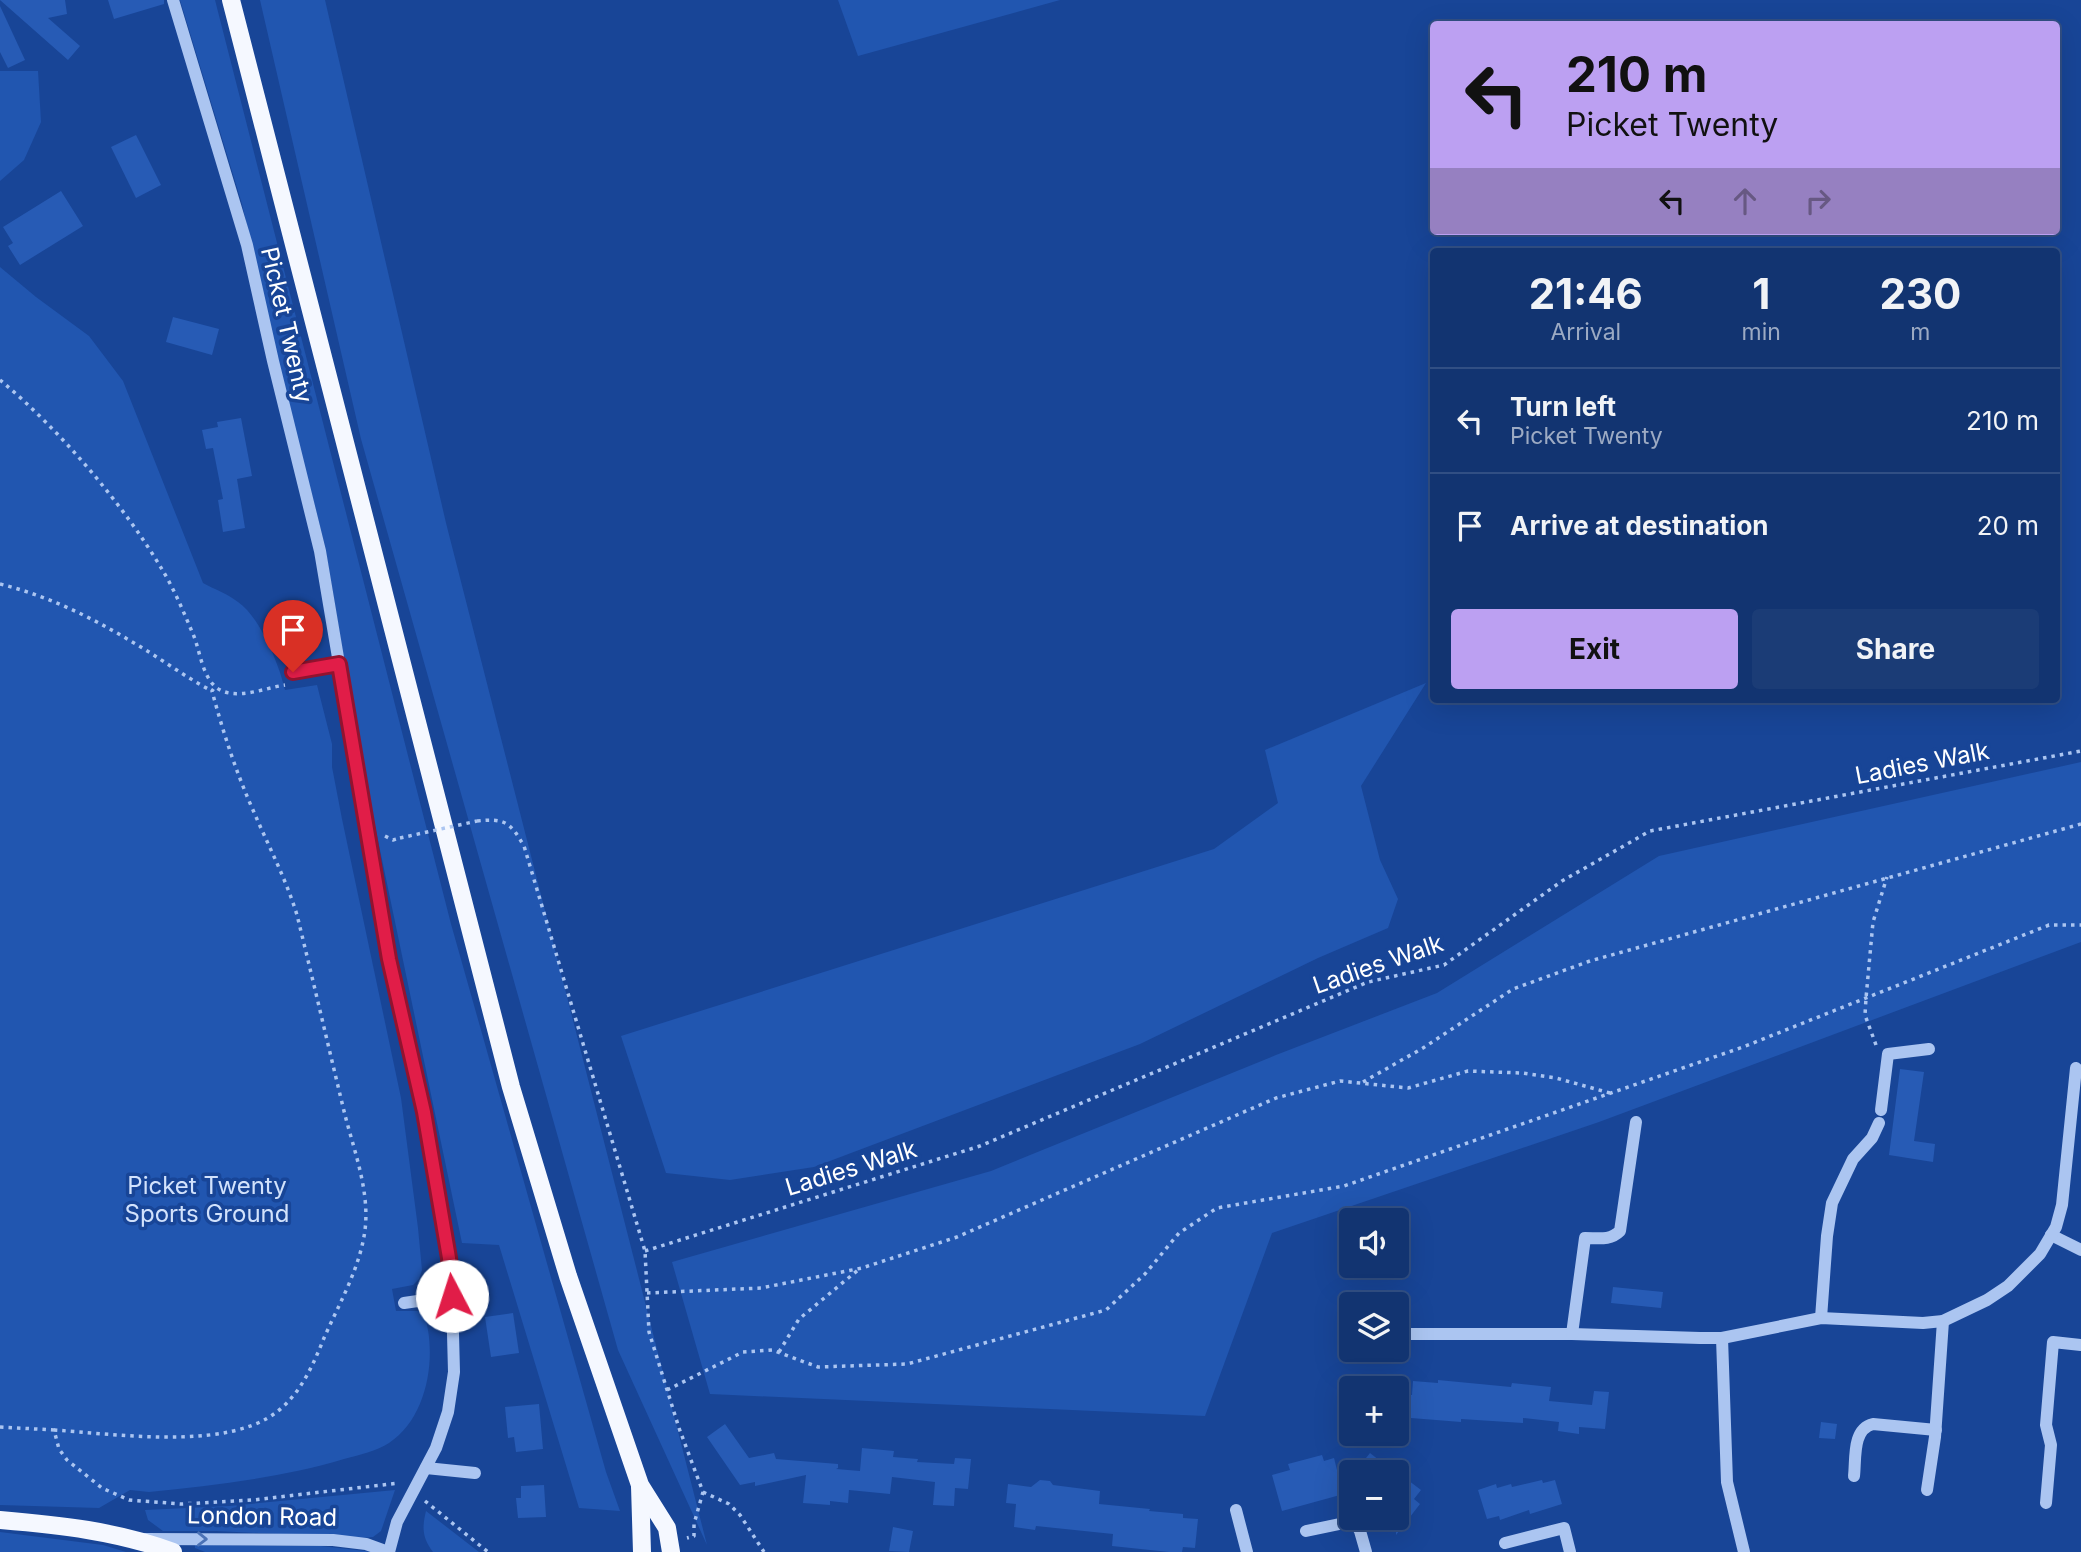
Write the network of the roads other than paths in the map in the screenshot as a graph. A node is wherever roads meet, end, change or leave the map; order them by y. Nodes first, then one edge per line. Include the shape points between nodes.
1 (173, 0) edge
2 (231, 0) edge
3 (339, 664) junction
4 (293, 672) dead end
5 (1928, 1049) dead end
6 (2076, 1068) dead end
7 (2077, 1101) edge
8 (1636, 1122) dead end
9 (2051, 1235) junction
10 (2081, 1250) edge
11 (452, 1296) junction
12 (404, 1303) dead end
13 (1821, 1318) junction
14 (1943, 1321) junction
15 (1409, 1334) edge
16 (1573, 1334) junction
17 (1722, 1338) junction
18 (2081, 1345) edge
19 (1936, 1430) junction
20 (426, 1468) junction
21 (475, 1473) dead end
22 (1854, 1476) dead end
23 (640, 1485) junction
24 (1927, 1490) dead end
25 (2046, 1503) dead end
26 (1236, 1510) dead end
27 (0, 1520) edge
28 (1339, 1523) edge
29 (1360, 1530) edge
30 (1306, 1531) dead end
31 (134, 1539) junction
32 (1506, 1543) dead end
33 (173, 1552) edge
34 (388, 1552) edge
35 (642, 1552) edge
36 (671, 1552) edge
37 (1247, 1552) edge
38 (1366, 1552) edge
39 (1570, 1552) edge
40 (1744, 1552) edge

1 - 3 street, Picket Twenty via 247,245 320,551
2 - 23 main road via 511,1087 557,1243
3 - 4 street
3 - 11 street, Picket Twenty via 389,959 424,1112
5 - 13 street via 1888,1054 1880,1116 1872,1138 1853,1158 1832,1203
6 - 7 street
7 - 9 street via 2062,1205
8 - 16 street via 1620,1231 1605,1239 1585,1238
9 - 10 street
9 - 14 street via 2040,1254 2008,1286
11 - 12 street
11 - 20 street, Picket Twenty via 451,1394 442,1433
13 - 14 street
13 - 17 street
14 - 19 street
15 - 16 street
16 - 17 street
17 - 40 street via 1725,1463
18 - 25 street via 2053,1342
19 - 22 street via 1865,1426 1859,1433
19 - 24 street
20 - 21 street
20 - 34 street, Picket Twenty via 397,1522
23 - 35 main road
23 - 36 main road via 667,1528
26 - 37 street
27 - 31 main road, London Road
28 - 30 street
29 - 38 street
31 - 33 main road, London Road
31 -> 34 street, London Road via 333,1540
32 - 39 street via 1564,1528

